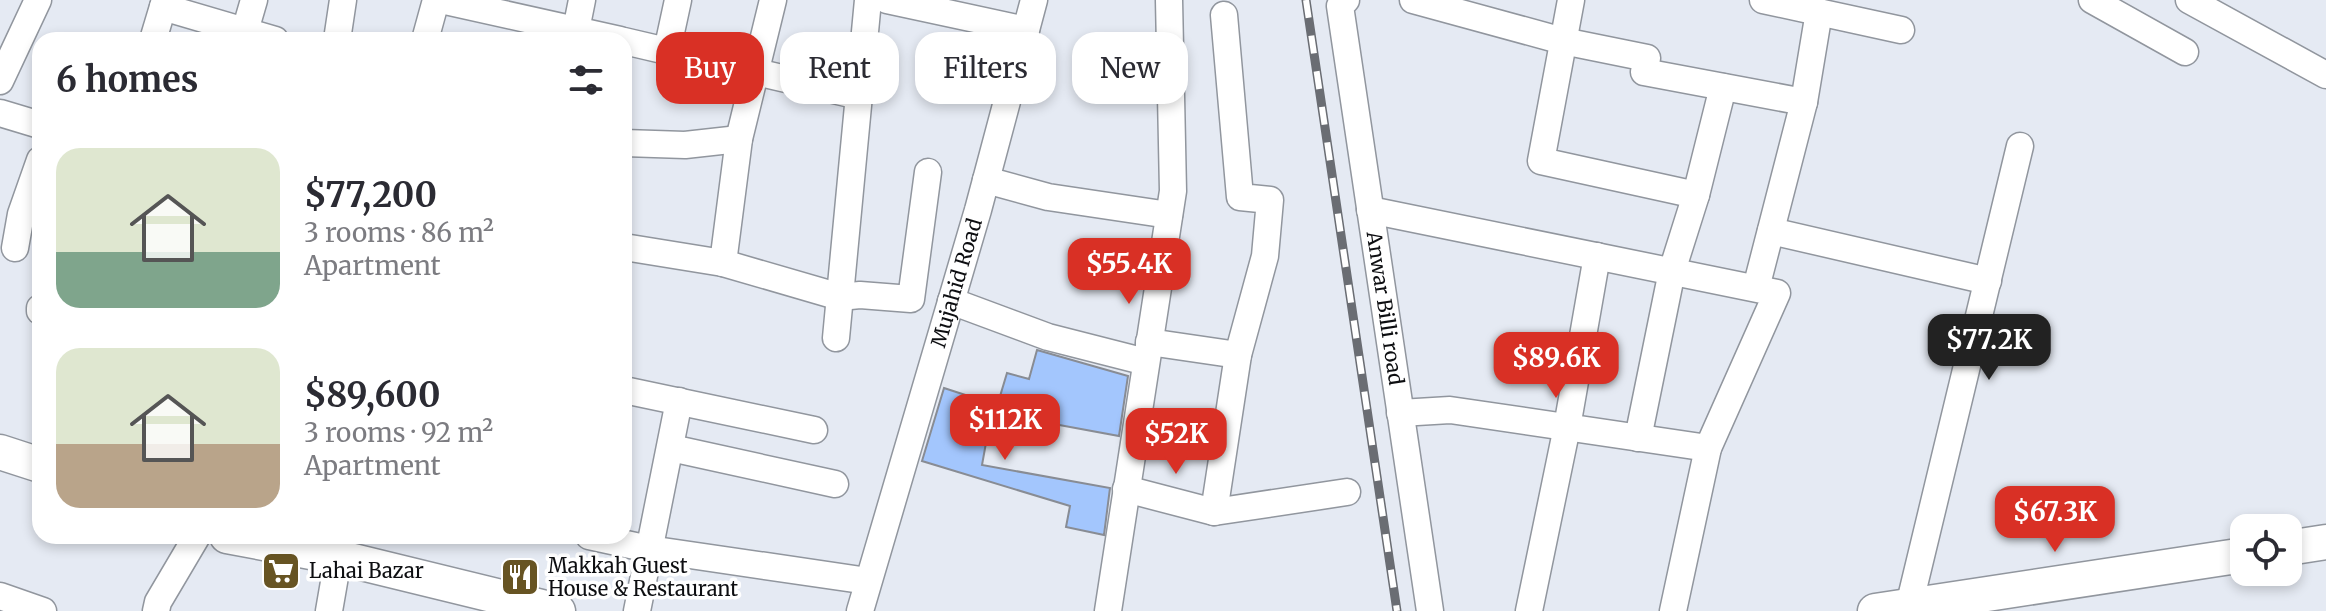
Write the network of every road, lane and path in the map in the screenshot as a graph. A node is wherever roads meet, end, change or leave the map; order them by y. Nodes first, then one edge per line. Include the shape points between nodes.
1 (38, 0) edge
2 (254, 0) edge
3 (343, 0) edge
4 (439, 0) edge
5 (582, 0) edge
6 (678, 0) edge
7 (773, 0) edge
8 (868, 0) edge
9 (887, 0) edge
10 (1034, 0) edge
11 (1169, 0) edge
12 (1413, 0) edge
13 (1571, 0) edge
14 (1763, 0) edge
15 (2092, 0) edge
16 (2189, 0) edge
17 (1343, 3) edge
18 (164, 4) edge
19 (1819, 12) junction
20 (1224, 15) dead end
21 (1026, 30) junction
22 (1901, 30) dead end
23 (245, 31) junction
24 (155, 32) edge
25 (248, 32) edge
26 (338, 32) edge
27 (428, 32) edge
28 (562, 32) edge
29 (575, 32) edge
30 (671, 32) edge
31 (865, 32) edge
32 (764, 35) edge
33 (1563, 41) junction
34 (632, 43) edge
35 (656, 48) edge
36 (2185, 52) dead end
37 (2326, 75) edge
38 (0, 81) edge
39 (1723, 87) junction
40 (1804, 102) junction
41 (747, 104) edge
42 (858, 104) edge
43 (0, 113) edge
44 (32, 123) edge
45 (739, 139) junction
46 (632, 143) edge
47 (2020, 146) dead end
48 (928, 172) dead end
49 (986, 180) junction
50 (32, 183) edge
51 (1696, 195) junction
52 (1370, 210) junction
53 (1169, 215) junction
54 (1771, 231) junction
55 (632, 248) edge
56 (18, 249) edge
57 (1597, 256) junction
58 (723, 263) junction
59 (1672, 271) junction
60 (1988, 281) junction
61 (1756, 288) junction
62 (840, 297) junction
63 (951, 301) junction
64 (836, 338) dead end
65 (1147, 352) junction
66 (1238, 355) junction
67 (632, 392) edge
68 (679, 401) junction
69 (1400, 413) junction
70 (1567, 427) junction
71 (814, 430) dead end
72 (1638, 438) junction
73 (671, 448) junction
74 (1708, 448) junction
75 (0, 452) edge
76 (32, 462) edge
77 (835, 484) dead end
78 (1126, 489) junction
79 (1347, 492) dead end
80 (1214, 512) junction
81 (2326, 542) edge
82 (192, 544) edge
83 (317, 544) edge
84 (627, 544) edge
85 (340, 546) edge
86 (2302, 546) edge
87 (649, 549) junction
88 (2230, 557) edge
89 (868, 581) junction
90 (0, 596) edge
91 (1909, 606) junction
92 (43, 611) edge
93 (156, 611) edge
94 (329, 611) edge
95 (558, 611) edge
96 (637, 611) edge
97 (860, 611) edge
98 (1108, 611) edge
99 (1430, 611) edge
100 (1529, 611) edge
101 (1673, 611) edge
102 (1875, 611) edge

1 - 38 street
2 - 23 street
3 - 26 street
4 - 27 street
4 - 28 street
5 - 29 street
6 - 30 street
7 - 32 street
8 - 31 street
9 - 21 street
10 - 21 street, Mujahid Road
11 - 53 street
12 - 33 street
13 - 33 street
14 - 19 street
15 - 36 street
16 - 37 street
17 - 52 street, Anwar Billi road
18 - 23 street
18 - 24 street
19 - 22 street
19 - 40 street
20 - 66 street via 1240,197 1270,200 1265,256
21 - 49 street, Mujahid Road
23 - 25 street
33 - 39 street via 1647,58 1644,72
33 - 51 street via 1541,161
34 - 35 street
39 - 40 street
39 - 51 street
40 - 54 street
41 - 45 street
42 - 62 street
43 - 44 street
45 - 46 street
45 - 58 street
47 - 60 street
48 - 62 street via 911,299
49 - 53 street via 1048,197
49 - 63 street, Mujahid Road
50 - 56 street via 21,214
51 - 59 street
52 - 57 street
52 - 69 street, Anwar Billi road
53 - 65 street
54 - 60 street
54 - 61 street
55 - 58 street
57 - 59 street
57 - 70 street
58 - 62 street
59 - 61 street
59 - 72 street
60 - 91 street
61 - 74 street via 1777,293
62 - 64 street
63 - 65 street via 1048,337
63 - 89 street, Mujahid Road
65 - 66 street
65 - 78 street
66 - 80 street
67 - 68 street
68 - 71 street
68 - 73 street
69 - 70 street via 1450,410
69 - 99 street, Anwar Billi road
70 - 72 street
70 - 100 street
72 - 74 street
73 - 77 street
73 - 87 street
74 - 101 street
75 - 76 main road
78 - 80 street
78 - 98 street
79 - 80 street
81 - 86 main road
82 - 93 street
83 - 85 main road
84 - 87 street
85 - 94 street
85 - 95 main road
87 - 89 street
87 - 96 street
88 - 91 main road
89 - 97 street, Mujahid Road
90 - 92 street
91 - 102 main road

